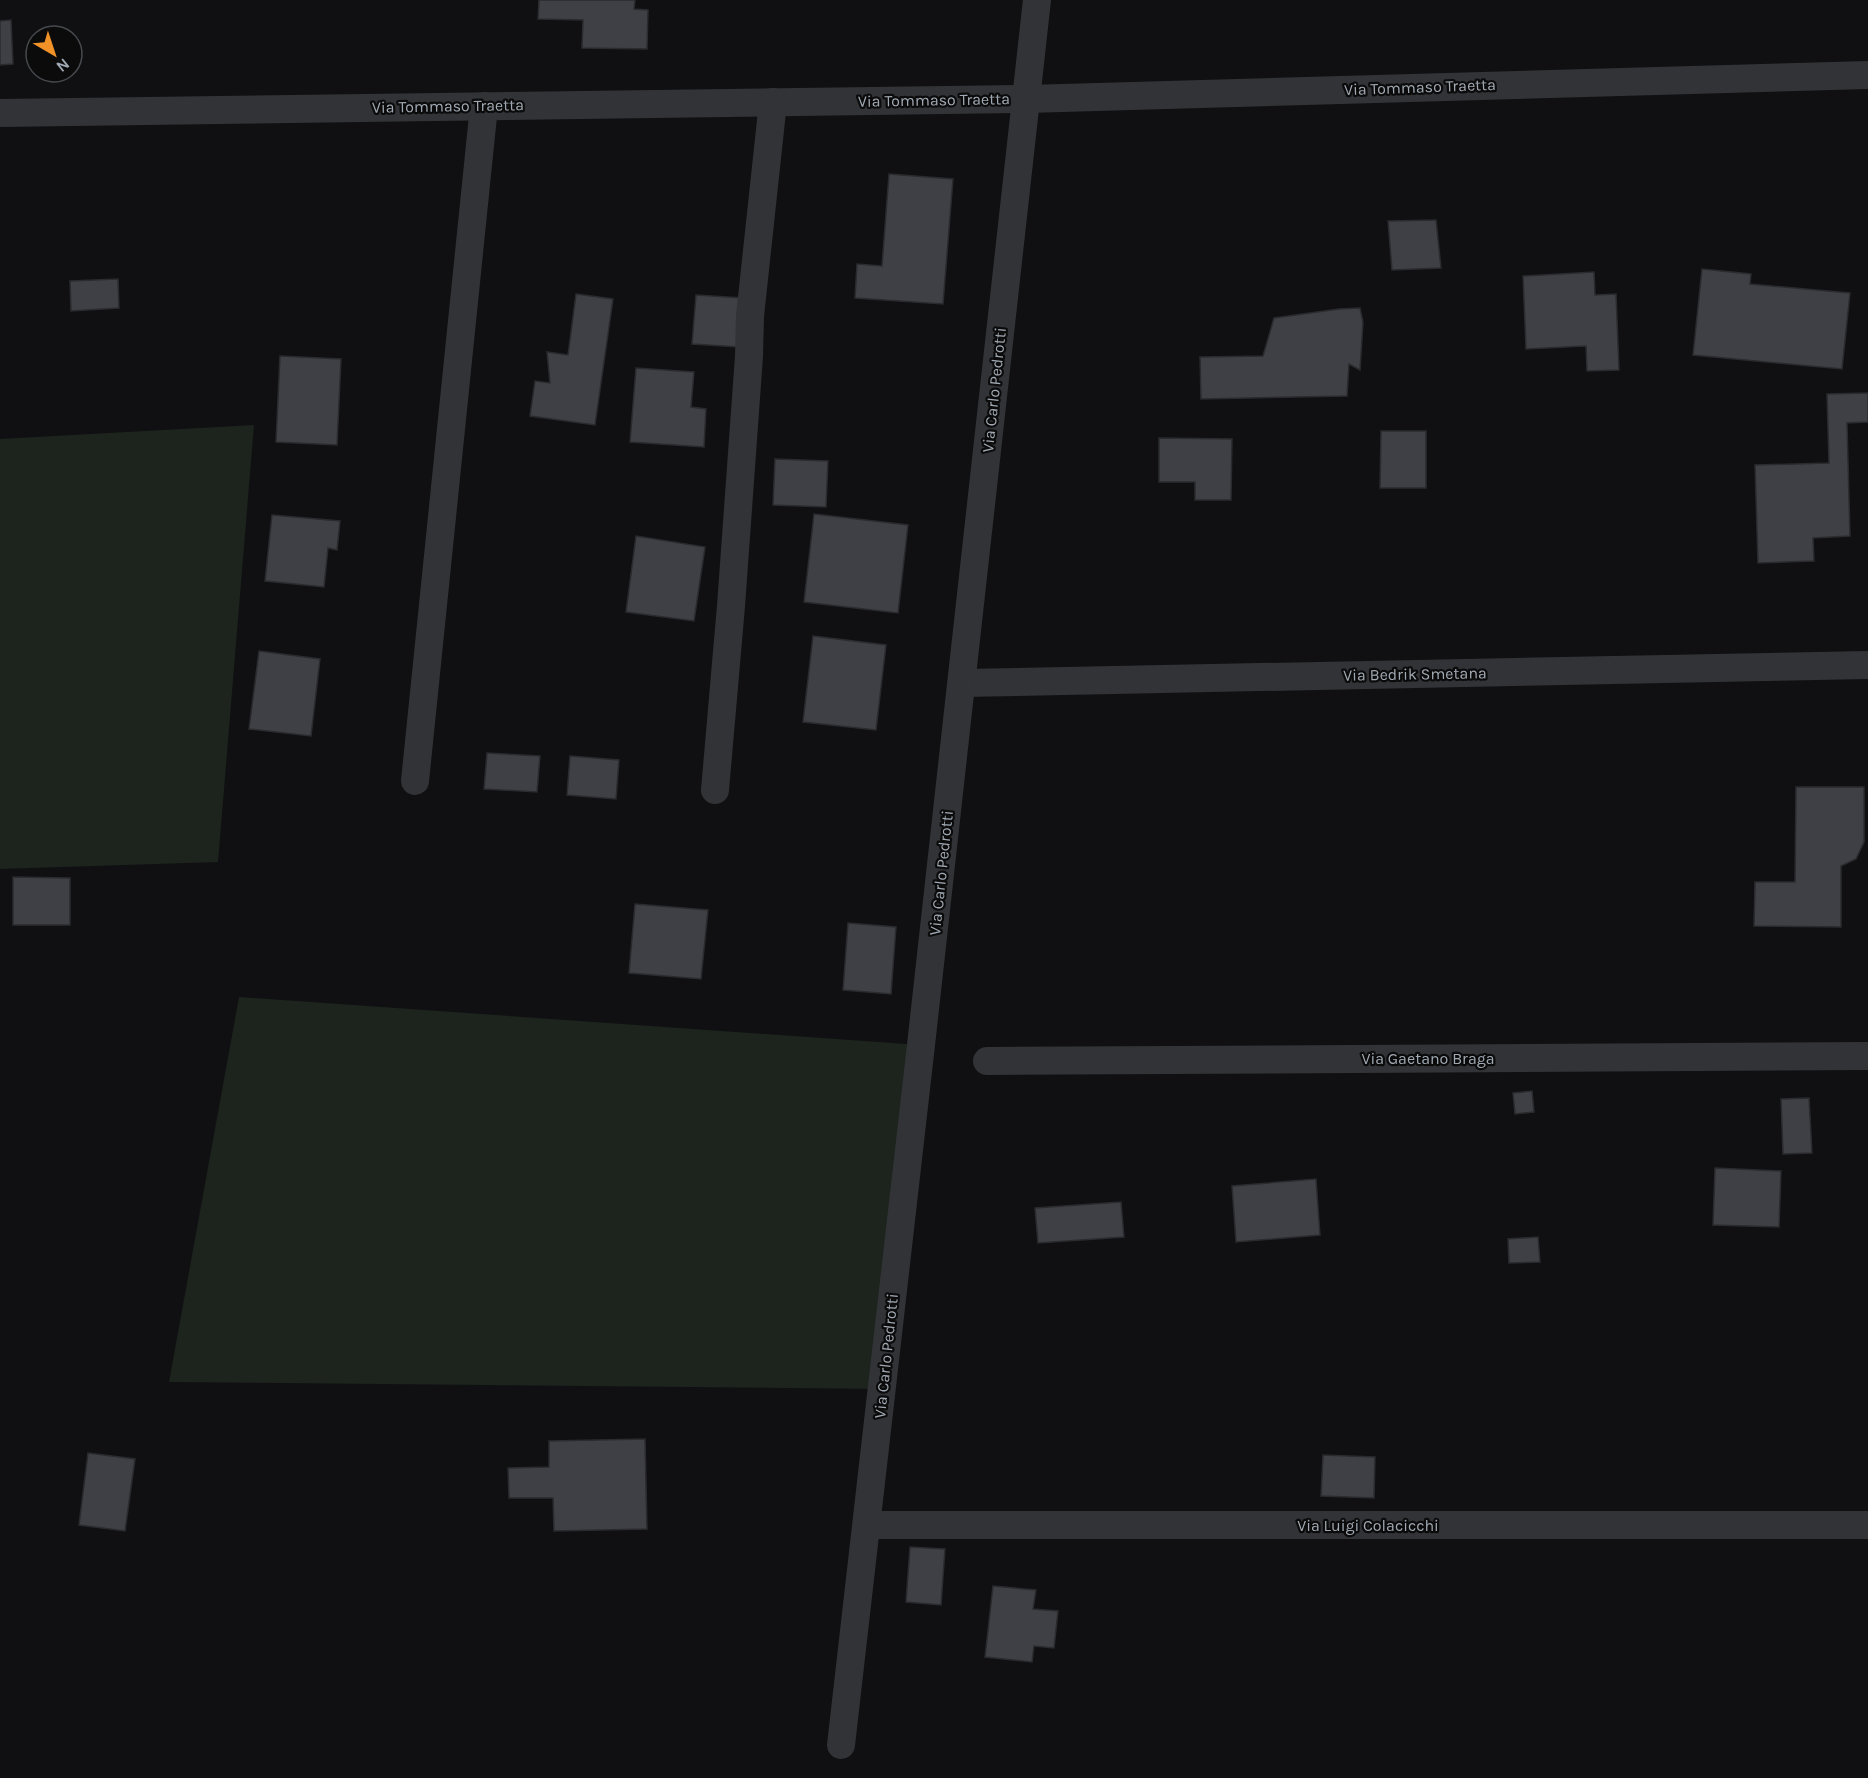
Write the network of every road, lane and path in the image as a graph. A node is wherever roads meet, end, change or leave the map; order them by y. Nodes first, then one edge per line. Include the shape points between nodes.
1 (1037, 0) edge
2 (1868, 75) edge
3 (1027, 99) junction
4 (773, 102) junction
5 (484, 106) junction
6 (0, 113) edge
7 (1868, 665) edge
8 (962, 683) junction
9 (415, 781) dead end
10 (715, 790) dead end
11 (1868, 1056) edge
12 (987, 1060) dead end
13 (867, 1525) junction
14 (1868, 1525) edge
15 (841, 1746) dead end

1 - 3 street, Via Carlo Pedrotti
2 - 3 street, Via Tommaso Traetta
3 - 4 street, Via Tommaso Traetta
3 - 8 street, Via Carlo Pedrotti
4 - 5 street, Via Tommaso Traetta
4 - 10 street via 750,316
5 - 6 street, Via Tommaso Traetta
5 - 9 street
7 - 8 street, Via Bedrik Smetana
8 - 13 street, Via Carlo Pedrotti
11 - 12 street, Via Gaetano Braga
13 - 14 street, Via Luigi Colacicchi
13 - 15 street, Via Carlo Pedrotti

